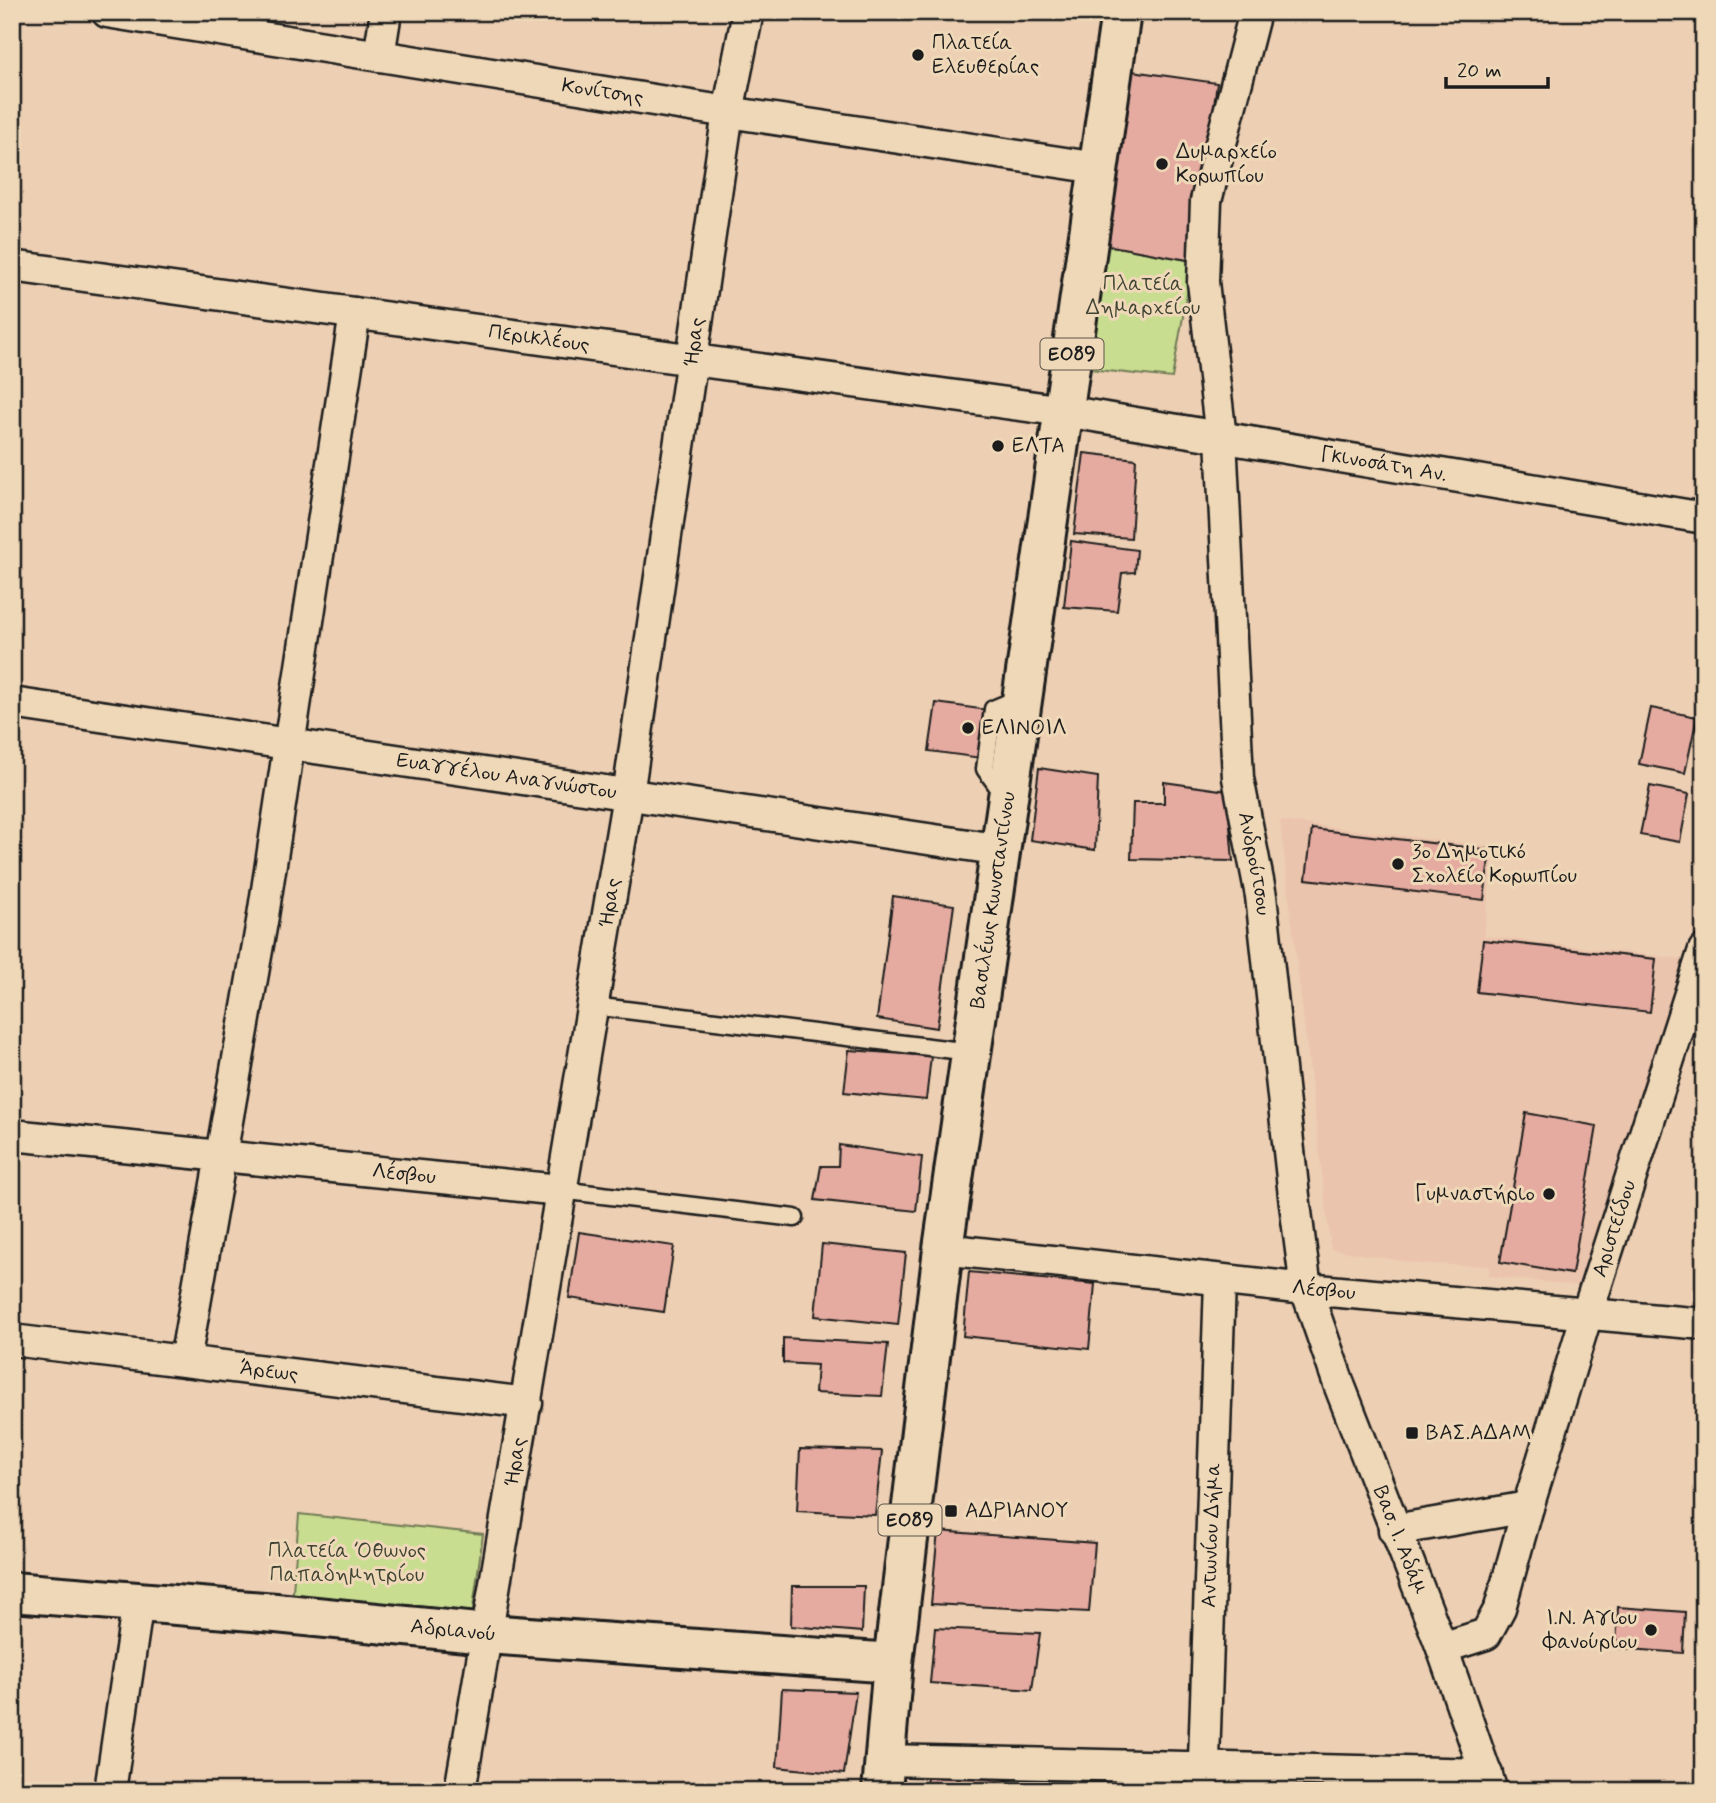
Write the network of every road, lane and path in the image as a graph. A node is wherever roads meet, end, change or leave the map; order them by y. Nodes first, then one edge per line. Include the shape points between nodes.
1 (107, 12) edge
2 (386, 12) edge
3 (748, 12) edge
4 (1121, 12) edge
5 (1255, 12) edge
6 (379, 56) junction
7 (728, 112) junction
8 (1098, 168) junction
9 (12, 266) edge
10 (355, 313) junction
11 (692, 360) junction
12 (1064, 411) junction
13 (1221, 438) junction
14 (1704, 518) edge
15 (12, 704) edge
16 (289, 745) junction
17 (628, 795) junction
18 (1002, 849) junction
19 (1704, 950) edge
20 (593, 1006) junction
21 (970, 1052) junction
22 (12, 1135) edge
23 (220, 1156) junction
24 (560, 1189) junction
25 (795, 1218) dead end
26 (943, 1249) junction
27 (1220, 1281) junction
28 (1306, 1289) junction
29 (1587, 1314) junction
30 (1704, 1324) edge
31 (12, 1340) edge
32 (185, 1362) junction
33 (527, 1403) junction
34 (1528, 1507) junction
35 (1394, 1530) junction
36 (12, 1592) edge
37 (138, 1601) junction
38 (487, 1634) junction
39 (1442, 1648) junction
40 (893, 1662) junction
41 (883, 1775) edge
42 (1203, 1780) edge
43 (1489, 1782) edge
44 (110, 1791) edge
45 (460, 1791) edge

1 - 6 street, Κονίτσης
2 - 6 street
3 - 7 street, Ήρας
4 - 8 main road, Βασιλέως Κωνσταντίνου / ΕΟ89
5 - 13 street, Ανδρούτσου via 1206,201 1203,282
6 - 7 street, Κονίτσης
7 - 8 street, Κονίτσης
7 - 11 street, Ήρας
8 - 12 main road, Βασιλέως Κωνσταντίνου / ΕΟ89
9 - 10 street, Περικλέους
10 - 11 street, Περικλέους
10 - 16 street
11 - 12 street, Περικλέους
11 - 17 street, Ήρας
12 - 13 street, Γκινοσάτη Αν.
12 - 18 main road, Βασιλέως Κωνσταντίνου / ΕΟ89
13 - 14 street, Γκινοσάτη Αν.
13 - 28 street, Ανδρούτσου via 1238,778 1261,896
15 - 16 street, Ευαγγέλου Αναγνώστου
16 - 17 street, Ευαγγέλου Αναγνώστου
16 - 23 street
17 - 18 street, Ευαγγέλου Αναγνώστου
17 - 20 street, Ήρας
18 - 21 main road, Βασιλέως Κωνσταντίνου / ΕΟ89
19 - 29 street, Αριστείδου
20 - 21 lane
20 - 24 street, Ήρας
21 - 26 main road, Βασιλέως Κωνσταντίνου / ΕΟ89
22 - 23 street, Λέσβου
23 - 24 street, Λέσβου
23 - 32 street
24 - 25 lane, Λέσβου
24 - 33 street, Ήρας
26 - 27 street, Λέσβου
26 - 40 main road, Βασιλέως Κωνσταντίνου / ΕΟ89
27 - 28 street, Λέσβου
27 - 42 street, Αντωνίου Δήμα
28 - 29 street, Λέσβου
28 - 35 street, Βασ. Ι. Αδάμ
29 - 30 street, Λέσβου
29 - 34 street, Αριστείδου
31 - 32 street, Άρεως
32 - 33 street, Άρεως
33 - 38 street, Ήρας
34 - 35 street
34 - 39 street, Αριστείδου via 1495,1622 1478,1638
35 - 39 street, Βασ. Ι. Αδάμ
36 - 37 main road, Αδριανού
37 - 38 main road, Αδριανού
37 - 44 street
38 - 40 main road, Αδριανού
38 - 45 street, Ήρας
39 - 43 street, Βασ. Ι. Αδάμ
40 - 41 main road, Βασιλέως Κωνσταντίνου / ΕΟ89
41 - 42 street
42 - 43 street

